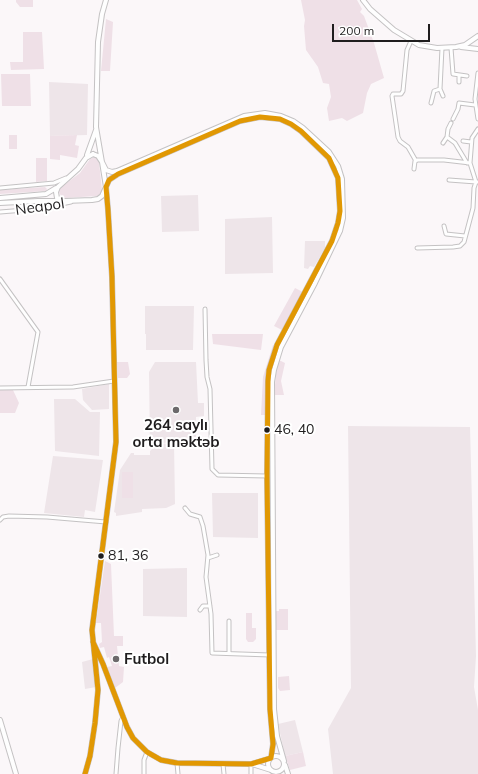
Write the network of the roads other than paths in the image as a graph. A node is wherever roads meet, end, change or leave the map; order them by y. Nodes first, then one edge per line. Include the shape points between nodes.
1 (106, 0) edge
2 (363, 0) edge
3 (478, 36) edge
4 (411, 41) junction
5 (458, 47) junction
6 (442, 48) junction
7 (451, 48) junction
8 (478, 49) edge
9 (478, 73) edge
10 (459, 76) junction
11 (467, 76) dead end
12 (459, 82) dead end
13 (440, 89) junction
14 (443, 96) dead end
15 (431, 103) dead end
16 (475, 105) junction
17 (478, 119) edge
18 (96, 127) junction
19 (478, 129) edge
20 (447, 137) junction
21 (462, 141) dead end
22 (471, 142) junction
23 (317, 143) junction
24 (443, 143) dead end
25 (86, 158) junction
26 (416, 161) junction
27 (102, 162) junction
28 (468, 163) junction
29 (414, 169) dead end
30 (73, 174) junction
31 (449, 180) dead end
32 (477, 182) edge
33 (58, 187) junction
34 (106, 187) junction
35 (0, 188) edge
36 (0, 198) edge
37 (80, 200) junction
38 (92, 200) junction
39 (64, 201) junction
40 (0, 203) edge
41 (108, 210) junction
42 (0, 212) edge
43 (444, 226) dead end
44 (465, 236) junction
45 (417, 248) dead end
46 (0, 279) edge
47 (205, 309) dead end
48 (114, 380) junction
49 (28, 387) junction
50 (0, 388) edge
51 (267, 476) junction
52 (184, 508) dead end
53 (0, 520) edge
54 (106, 522) junction
55 (217, 555) dead end
56 (208, 558) junction
57 (210, 606) junction
58 (200, 610) dead end
59 (229, 621) dead end
60 (94, 642) junction
61 (229, 653) junction
62 (272, 655) junction
63 (97, 675) junction
64 (109, 679) junction
65 (122, 717) junction
66 (0, 720) edge
67 (147, 752) junction
68 (271, 758) junction
69 (284, 762) junction
70 (178, 763) junction
71 (223, 764) junction
72 (251, 764) junction
73 (274, 772) edge
74 (16, 774) edge
75 (85, 774) edge
76 (116, 774) edge
77 (144, 774) edge
78 (178, 774) edge
79 (224, 774) edge
80 (251, 774) edge
81 (288, 774) edge

1 - 18 main road via 98,42
2 - 4 main road via 394,30
3 - 5 main road
4 - 6 main road
4 - 26 street via 407,50 403,91 401,94 393,94 392,99 398,137
5 - 7 main road
5 - 8 main road
6 - 7 main road
6 - 13 street
7 - 10 street via 452,73
9 - 16 street
10 - 11 street
10 - 12 street
13 - 14 street
13 - 15 street via 434,91
16 - 17 street
16 - 20 street via 459,103 448,128
18 - 25 main road
18 - 27 main road
19 - 22 street
20 - 24 street
20 - 28 street via 455,143
21 - 22 street
22 - 28 street
23 - 27 main road via 303,128 287,119 270,114 254,114 232,120 112,172 106,170
23 - 34 main road via 286,122 270,117 249,118 118,174 109,180
23 - 51 main road via 338,175 340,218 332,241 273,356 268,388
23 - 62 main road via 332,156 340,171 343,184 343,218 338,237 281,347 274,370
25 - 27 main road via 96,154
25 - 30 main road
26 - 28 street via 444,160
26 - 29 street
27 - 34 main road
28 - 32 street
30 - 33 main road
30 - 35 street, Neapol via 54,183
31 - 32 street
32 - 44 street
33 - 36 main road via 46,194
33 - 39 main road via 56,196
34 - 38 main road via 101,197
34 - 41 main road
37 - 38 main road
37 - 39 main road
37 - 42 street, Neapol via 38,209
38 - 41 main road via 104,202
39 - 40 main road
41 - 48 main road
43 - 44 street via 446,234
44 - 45 street via 460,246
46 - 49 street via 38,332
47 - 51 street via 212,469 218,475
48 - 49 street via 79,386
48 - 54 main road via 116,447
49 - 50 street
51 - 62 main road
52 - 56 street via 201,520
53 - 54 street via 7,516 16,516
54 - 60 main road via 92,630
55 - 56 street
56 - 57 street via 206,577
57 - 58 street via 203,606
57 - 61 street via 212,653
59 - 61 street
60 - 63 main road
60 - 64 main road
61 - 62 street
62 - 68 main road
62 - 69 main road via 275,718
63 - 64 main road via 104,675
63 - 75 main road via 95,723
64 - 65 main road
65 - 67 main road via 133,738
65 - 76 street
66 - 74 main road
67 - 70 main road via 161,760
67 - 77 street
68 - 69 main road via 278,756
68 - 72 main road
68 - 73 main road via 269,763
69 - 73 main road via 281,770
69 - 81 main road
70 - 71 main road
70 - 78 street
71 - 72 main road
71 - 79 street
72 - 73 main road
72 - 80 street

